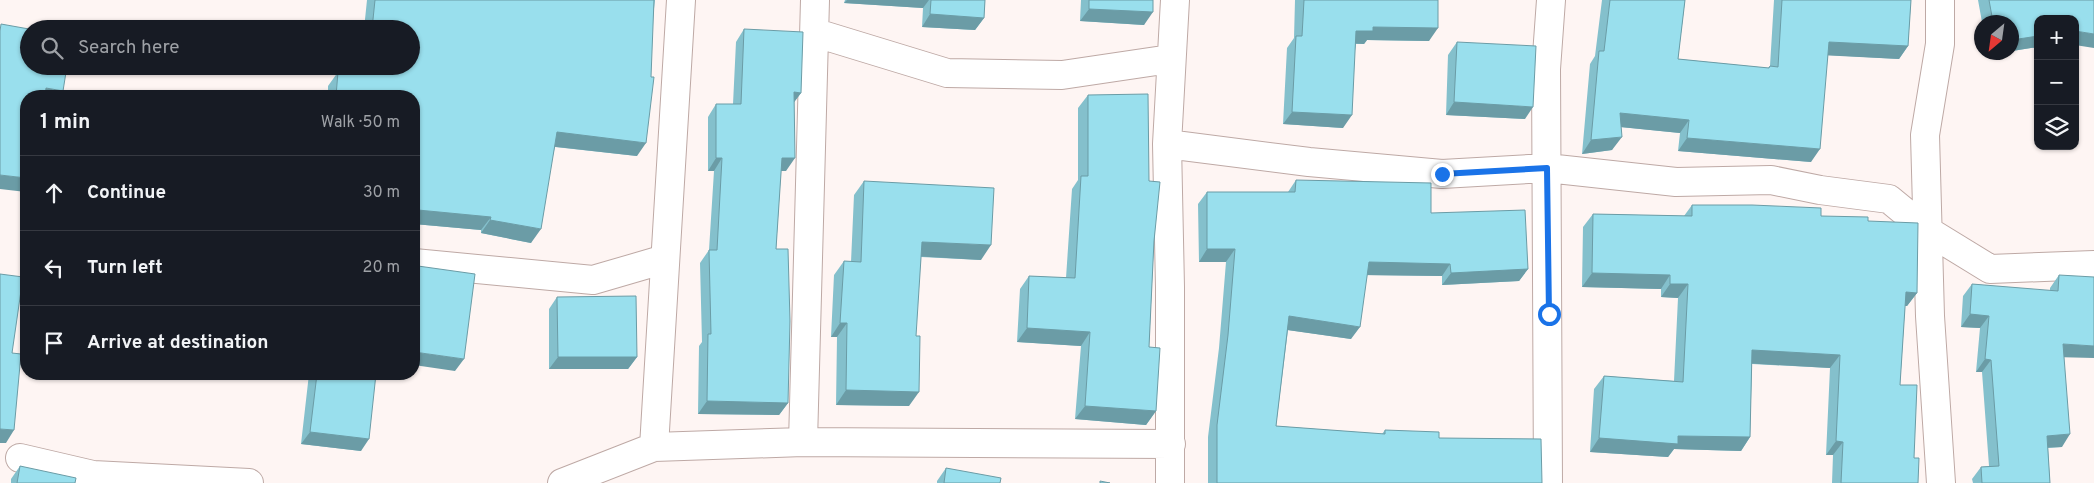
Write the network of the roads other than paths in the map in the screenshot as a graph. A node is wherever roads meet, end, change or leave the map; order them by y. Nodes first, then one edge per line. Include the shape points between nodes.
1 (681, 0) edge
2 (815, 0) edge
3 (1175, 0) edge
4 (1551, 0) edge
5 (1940, 0) edge
6 (816, 33) junction
7 (1170, 59) junction
8 (1167, 144) junction
9 (1547, 168) junction
10 (1928, 231) junction
11 (665, 259) junction
12 (420, 264) edge
13 (2094, 265) edge
14 (802, 442) junction
15 (1171, 444) junction
16 (654, 447) junction
17 (20, 458) dead end
18 (249, 483) edge
19 (562, 483) edge
20 (1170, 483) edge
21 (1548, 483) edge
22 (1941, 483) edge

1 - 11 street
2 - 6 street
3 - 7 street
4 - 9 street via 1546,69
5 - 10 street via 1940,44 1925,136
6 - 7 street via 947,73 1062,75
6 - 14 street
7 - 8 street
8 - 9 street via 1442,174
8 - 15 street
9 - 10 street via 1676,182 1771,180 1890,199
9 - 21 street
10 - 13 street via 1990,269
10 - 22 street
11 - 12 street via 593,280
11 - 16 street
14 - 15 street
14 - 16 street
15 - 20 street
16 - 19 street
17 - 18 street via 93,475

